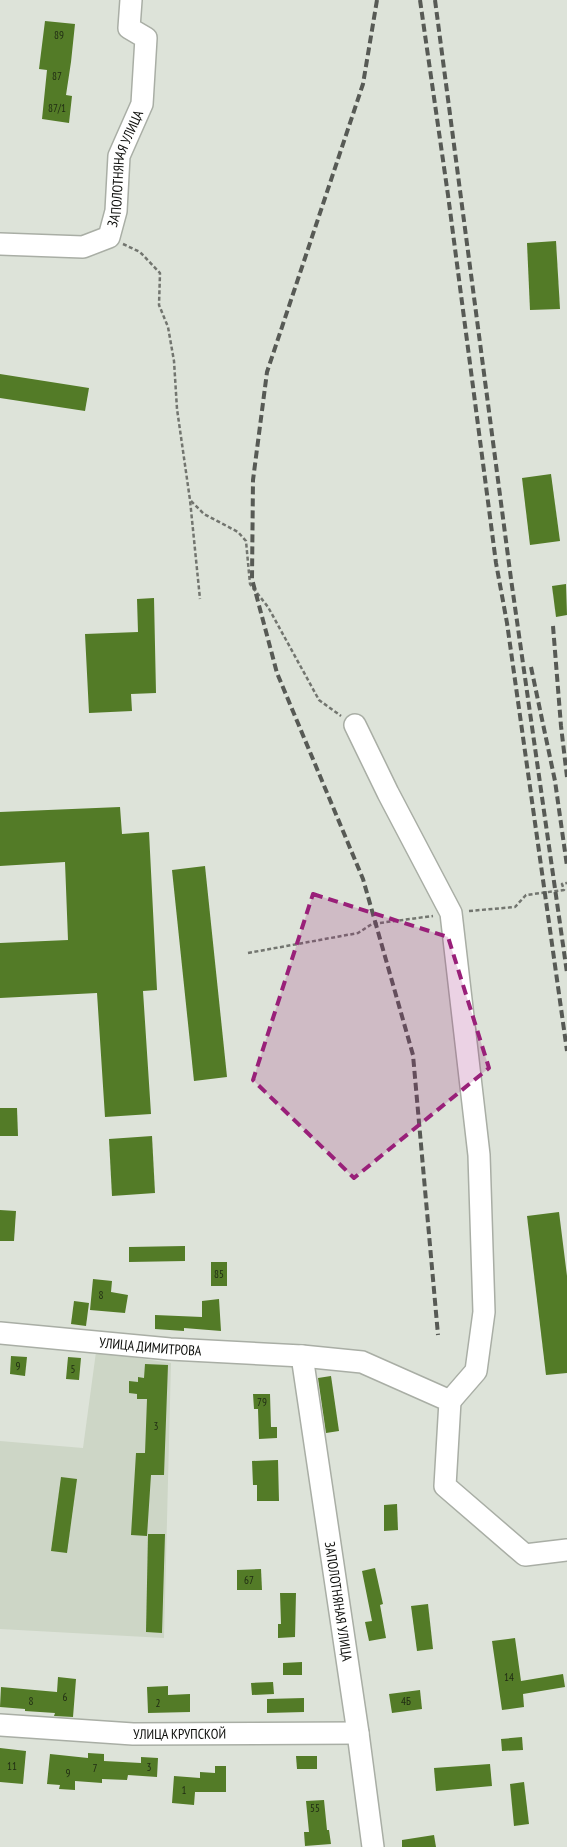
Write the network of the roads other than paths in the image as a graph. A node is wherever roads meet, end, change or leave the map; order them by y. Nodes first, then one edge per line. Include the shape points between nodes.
1 (131, 0) edge
2 (0, 244) edge
3 (355, 725) road end
4 (0, 1333) edge
5 (302, 1356) junction
6 (450, 1401) junction
7 (567, 1550) edge
8 (0, 1725) edge
9 (358, 1733) junction
10 (373, 1847) edge

1 - 2 street, ЗАПОЛОТНЯНАЯ УЛИЦА via 129,28 146,38 142,104 119,156 116,211 108,237 83,247
3 - 6 street via 451,913 480,1155 484,1312 476,1371
4 - 5 street, УЛИЦА ДИМИТРОВА via 170,1349
5 - 6 street, УЛИЦА ДИМИТРОВА via 362,1362
5 - 9 street, ЗАПОЛОТНЯНАЯ УЛИЦА
6 - 7 street via 445,1486 525,1555
8 - 9 street, УЛИЦА КРУПСКОЙ via 133,1734
9 - 10 street, ЗАПОЛОТНЯНАЯ УЛИЦА

